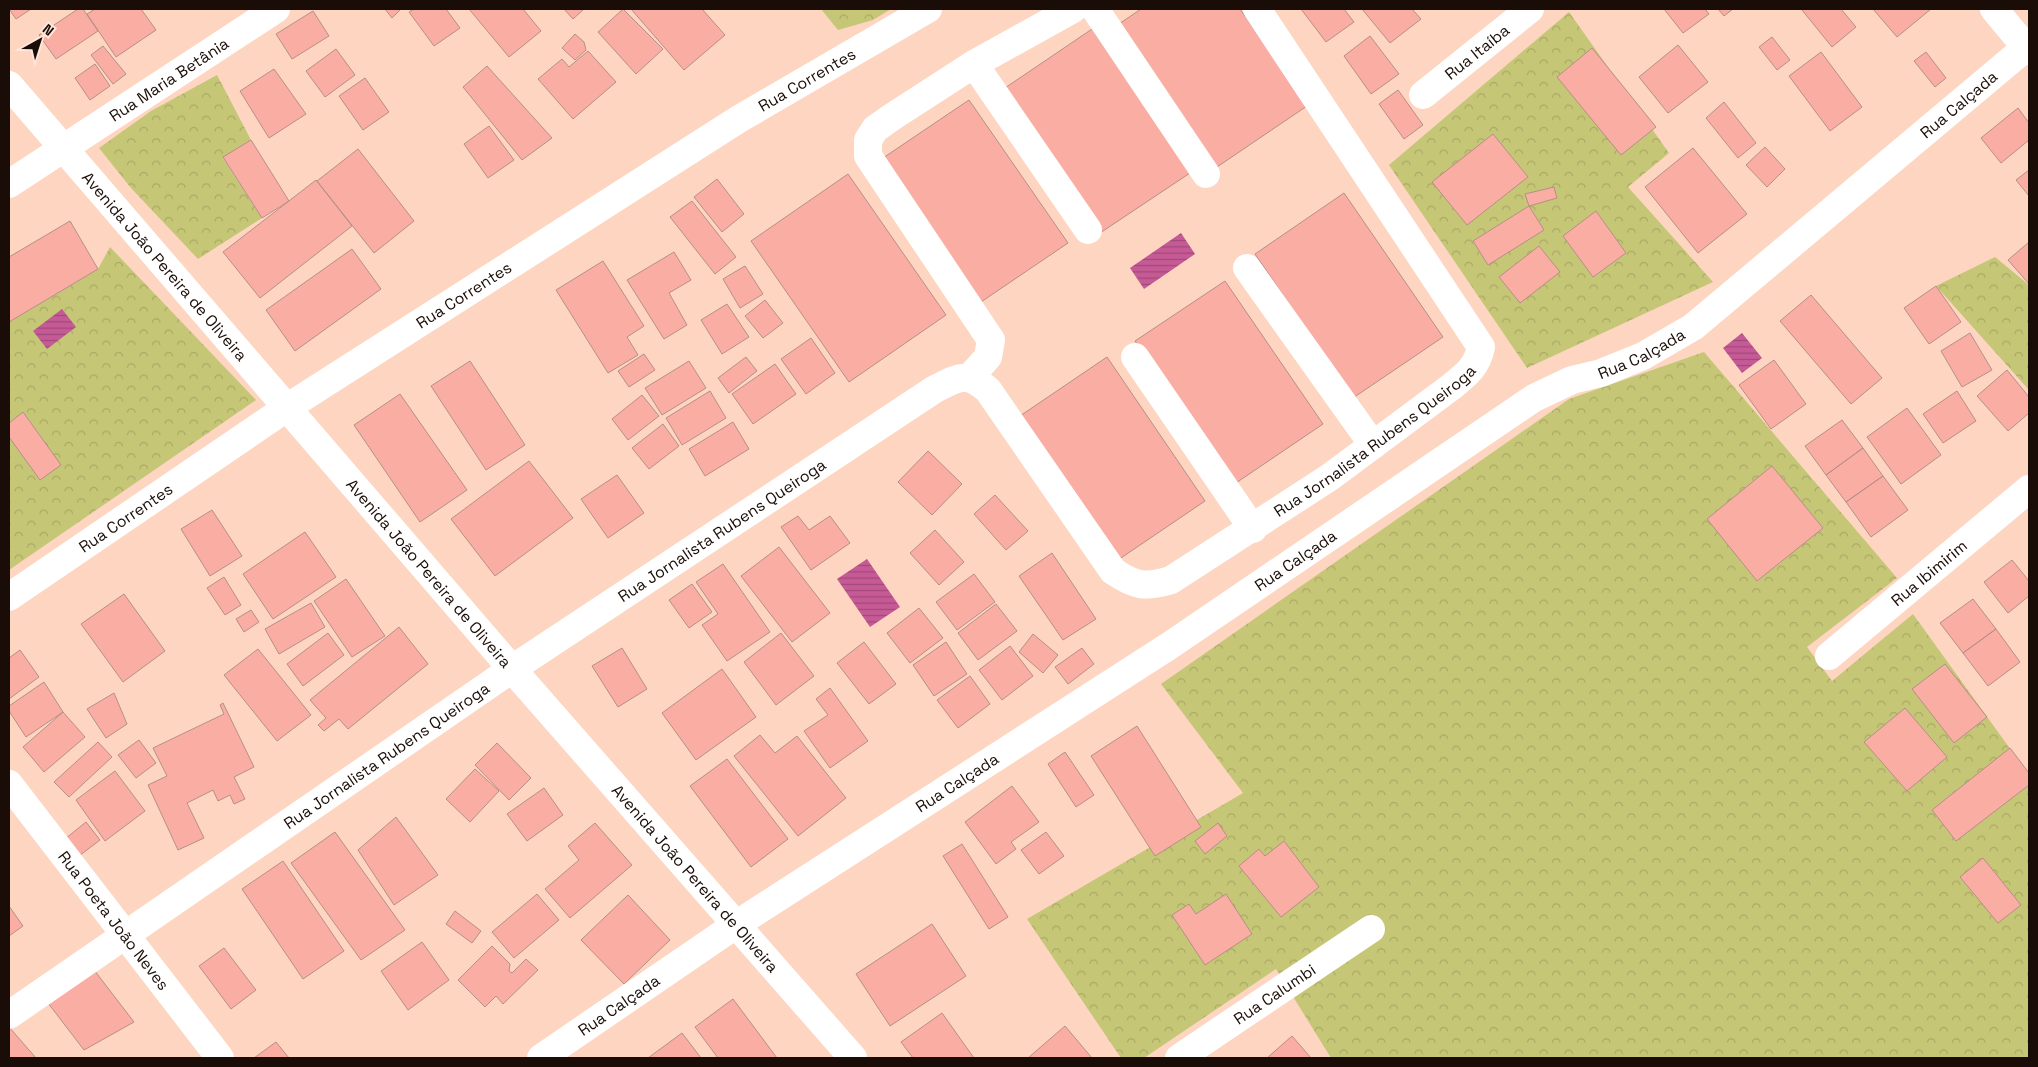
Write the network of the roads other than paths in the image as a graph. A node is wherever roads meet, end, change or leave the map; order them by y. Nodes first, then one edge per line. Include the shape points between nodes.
1 (276, 9) edge
2 (928, 9) edge
3 (1073, 9) edge
4 (1095, 9) edge
5 (1256, 9) edge
6 (1530, 9) edge
7 (1994, 9) edge
8 (2028, 48) edge
9 (974, 64) junction
10 (9, 85) edge
11 (1423, 96) dead end
12 (62, 150) junction
13 (1206, 174) dead end
14 (9, 184) edge
15 (1088, 230) dead end
16 (1247, 268) dead end
17 (1135, 357) dead end
18 (970, 377) junction
19 (288, 407) junction
20 (1373, 445) junction
21 (2029, 489) edge
22 (1253, 529) junction
23 (9, 597) edge
24 (1829, 656) dead end
25 (512, 669) junction
26 (9, 784) edge
27 (737, 924) junction
28 (1371, 929) dead end
29 (127, 936) junction
30 (9, 1016) edge
31 (220, 1058) edge
32 (542, 1058) edge
33 (853, 1058) edge
34 (1179, 1058) edge

1 - 12 street, Rua Maria Betânia
2 - 19 street, Rua Correntes via 739,119
3 - 9 street
4 - 13 street
5 - 20 street, Rua Jornalista Rubens Queiroga via 1481,347 1478,361 1470,372
6 - 11 street, Rua Itaíba
7 - 8 street
8 - 27 street, Rua Calçada via 1693,328 1643,356 1601,373 1572,380 1534,398 1169,646
9 - 15 street
9 - 18 street via 875,129 868,140 868,156 991,340 988,357
10 - 12 street, Avenida João Pereira de Oliveira
12 - 14 street, Rua Maria Betânia
12 - 19 street, Avenida João Pereira de Oliveira
16 - 20 street
17 - 22 street
18 - 22 street, Rua Jornalista Rubens Queiroga via 988,390 1112,571 1131,584 1152,586 1171,580
18 - 25 street, Rua Jornalista Rubens Queiroga via 960,376 935,389
19 - 23 street, Rua Correntes
19 - 25 street, Avenida João Pereira de Oliveira
20 - 22 street, Rua Jornalista Rubens Queiroga
21 - 24 street, Rua Ibimirim
25 - 27 street, Avenida João Pereira de Oliveira
25 - 29 street, Rua Jornalista Rubens Queiroga
26 - 29 street, Rua Poeta João Neves
27 - 32 street, Rua Calçada
27 - 33 street, Avenida João Pereira de Oliveira
28 - 34 street, Rua Calumbi
29 - 30 street, Rua Jornalista Rubens Queiroga
29 - 31 street, Rua Poeta João Neves

